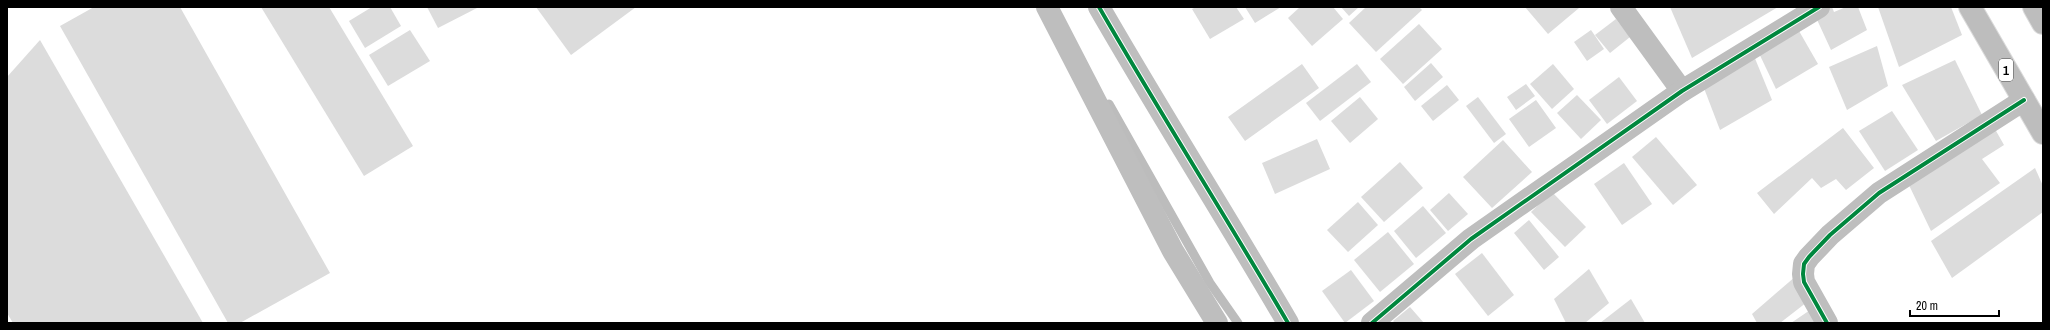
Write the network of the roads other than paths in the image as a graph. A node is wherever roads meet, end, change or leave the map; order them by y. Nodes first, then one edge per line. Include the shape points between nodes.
1 (1047, 7) edge
2 (1099, 7) edge
3 (1621, 7) edge
4 (1819, 7) edge
5 (1970, 7) edge
6 (2034, 7) edge
7 (2043, 23) edge
8 (1682, 91) junction
9 (2024, 100) junction
10 (2043, 133) edge
11 (1217, 323) edge
12 (1288, 323) edge
13 (1372, 323) edge
14 (1827, 323) edge

1 - 11 street via 1173,251
2 - 12 street
3 - 8 street
4 - 8 street
5 - 9 highway, 1
6 - 7 highway
8 - 13 street via 1470,239
9 - 10 highway, 1
9 - 14 street via 1879,193 1830,235 1810,256 1804,264 1804,282

